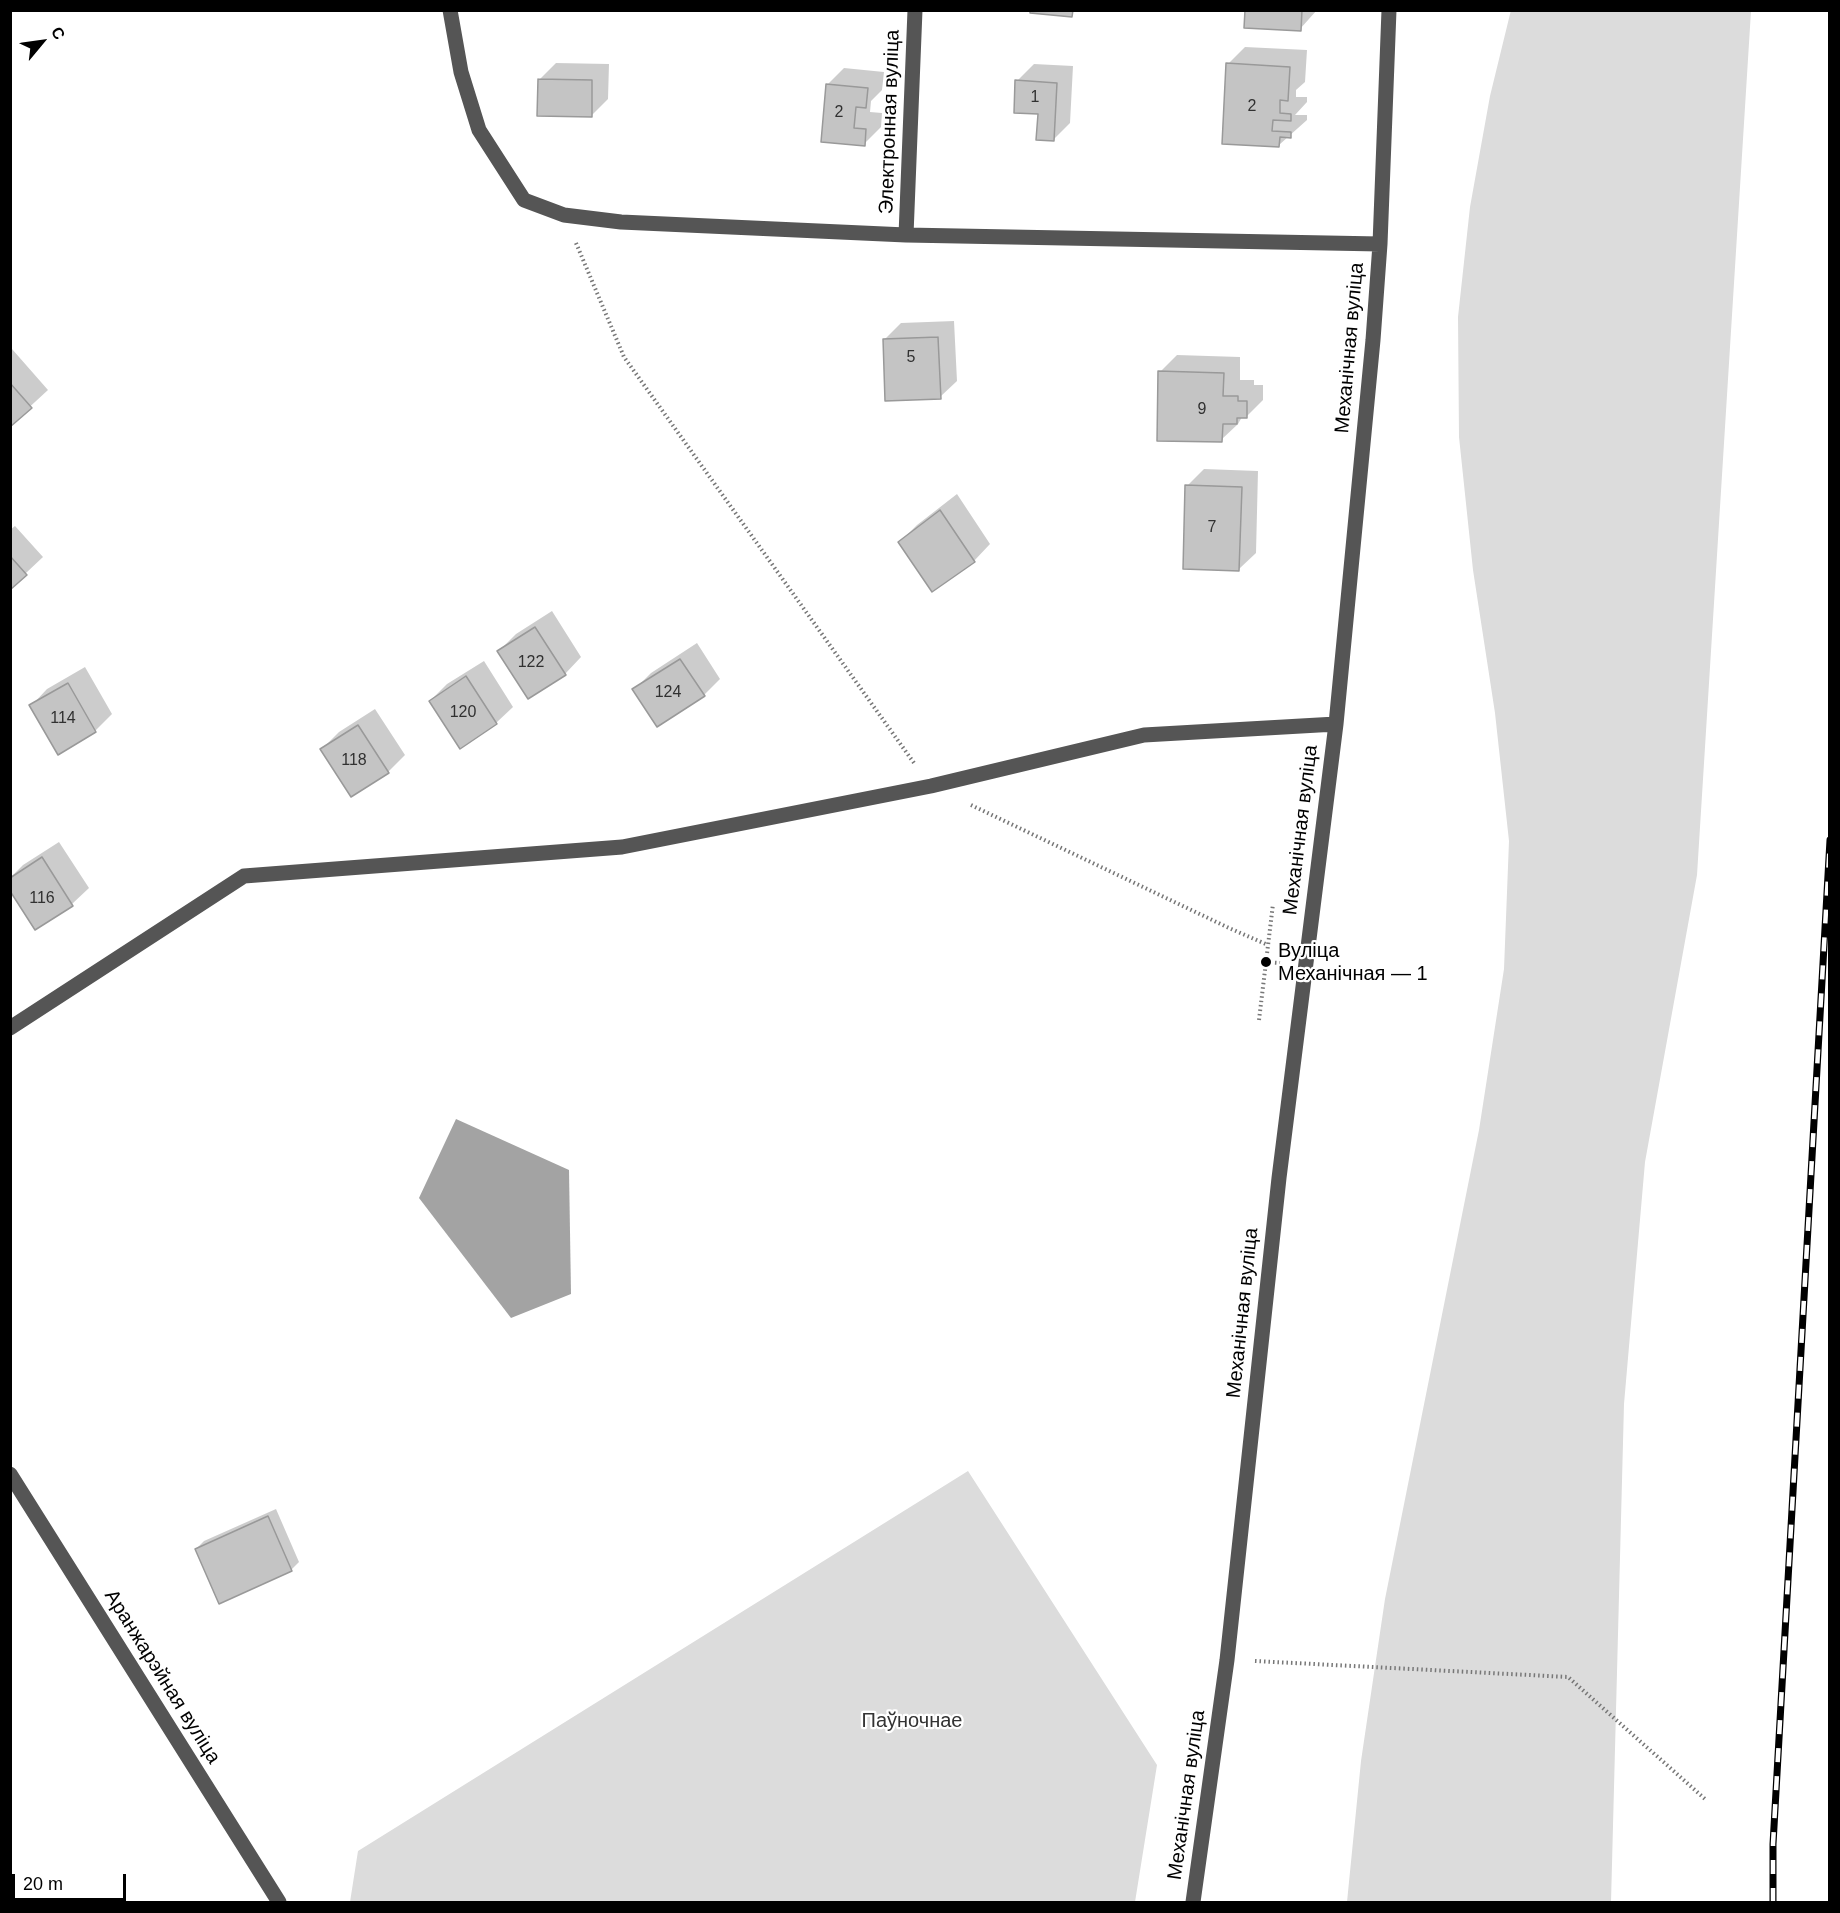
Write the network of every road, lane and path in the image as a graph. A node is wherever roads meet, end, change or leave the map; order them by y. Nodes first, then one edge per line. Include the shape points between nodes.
1 (450, 10) edge
2 (915, 10) edge
3 (1389, 10) edge
4 (564, 215) junction
5 (906, 235) junction
6 (1380, 244) junction
7 (1335, 724) junction
8 (931, 786) junction
9 (1273, 904) dead end
10 (1268, 945) junction
11 (1259, 1020) dead end
12 (10, 1028) edge
13 (10, 1474) edge
14 (1227, 1660) junction
15 (1705, 1799) dead end
16 (279, 1902) edge
17 (1193, 1902) edge

1 - 4 street via 461,72 479,130 524,200
2 - 5 street, Электронная вуліца
3 - 6 street, Механічная вуліца
4 - 5 street via 621,222
4 - 8 path via 624,357
5 - 6 street
6 - 7 street, Механічная вуліца
7 - 8 street via 1144,735
7 - 14 street, Механічная вуліца via 1279,1178
8 - 10 path
8 - 12 street via 622,847 244,876
9 - 10 path
10 - 11 path
13 - 16 street, Аранжарэйная вуліца
14 - 15 path via 1568,1677
14 - 17 street, Механічная вуліца

